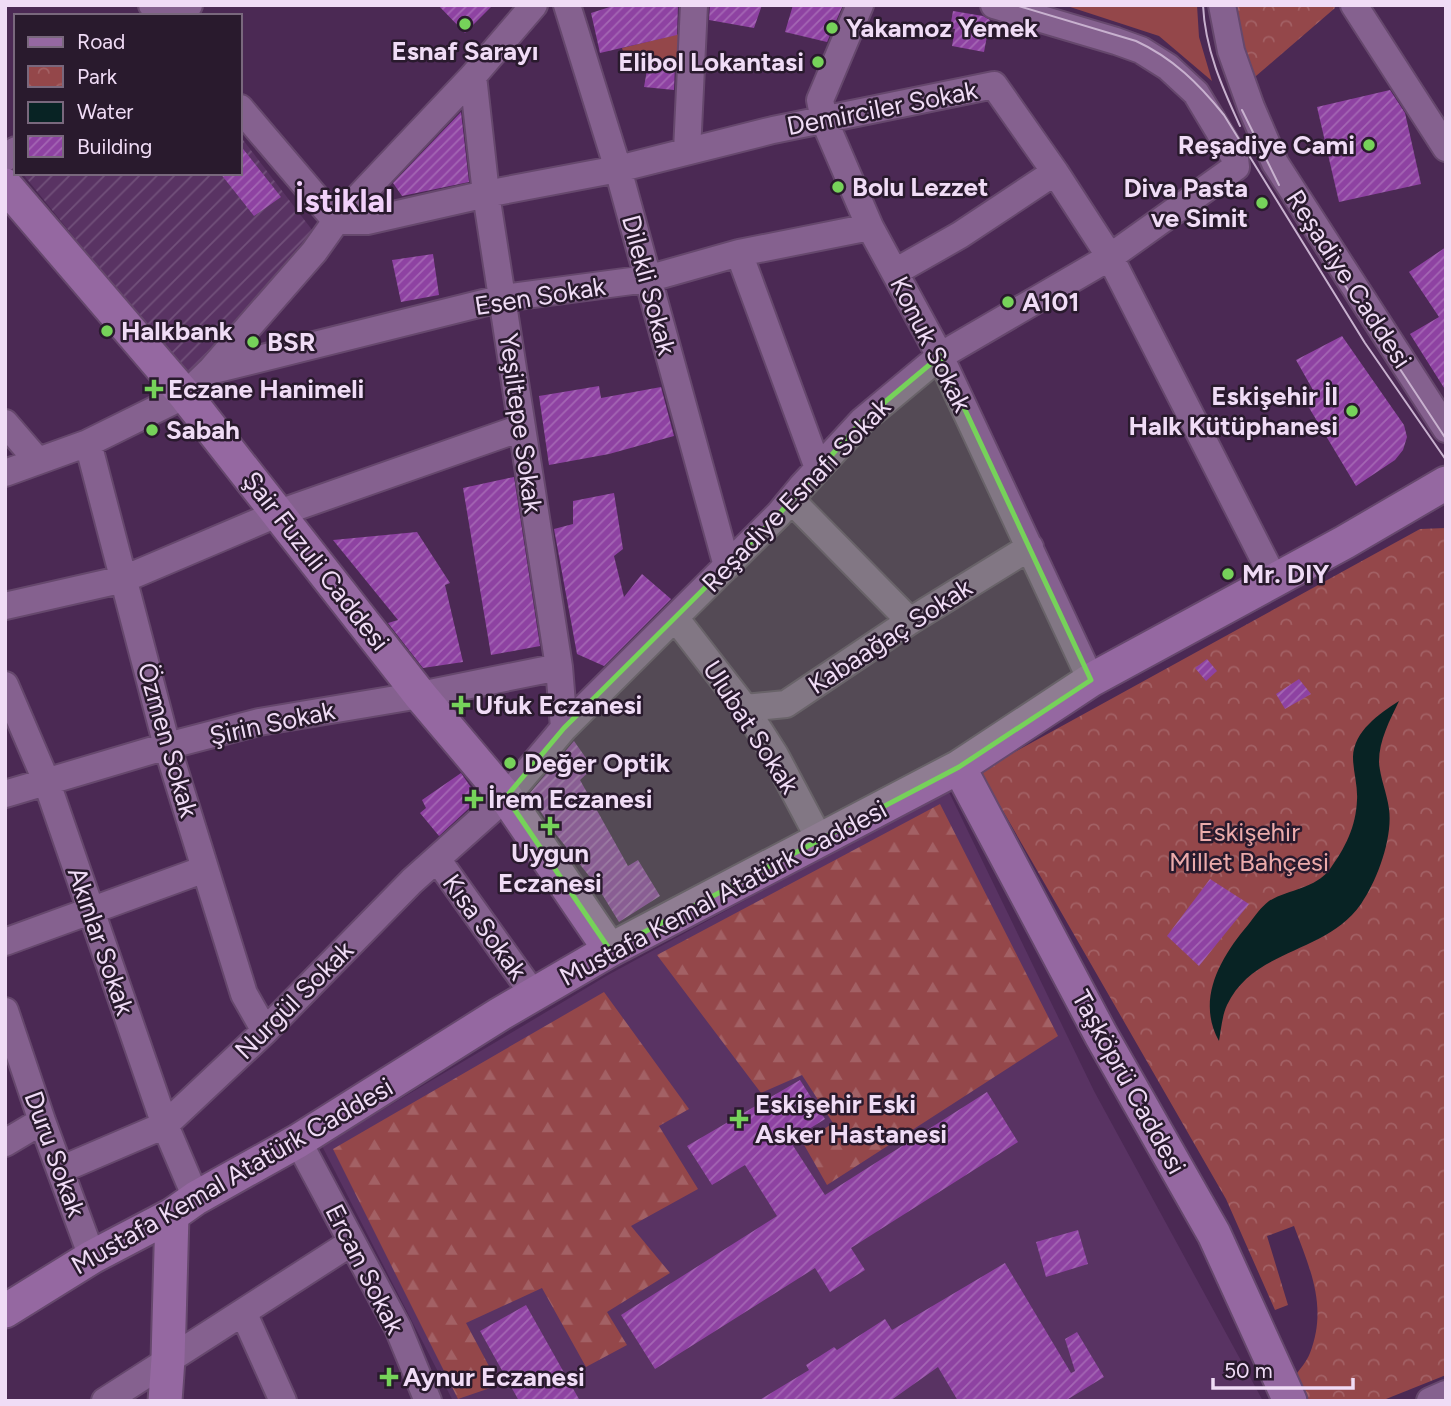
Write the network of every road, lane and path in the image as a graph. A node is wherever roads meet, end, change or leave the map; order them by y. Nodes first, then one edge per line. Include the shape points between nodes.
1 (534, 5) edge
2 (567, 5) edge
3 (694, 5) edge
4 (860, 5) edge
5 (994, 5) edge
6 (1222, 5) edge
7 (1354, 5) edge
8 (473, 76) junction
9 (242, 110) edge
10 (824, 120) junction
11 (1446, 148) edge
12 (687, 151) junction
13 (618, 169) junction
14 (1055, 172) junction
15 (5, 185) edge
16 (486, 194) junction
17 (336, 221) junction
18 (870, 227) junction
19 (739, 253) junction
20 (1110, 257) junction
21 (895, 272) junction
22 (647, 279) junction
23 (503, 298) junction
24 (940, 356) junction
25 (210, 370) junction
26 (185, 395) junction
27 (5, 423) edge
28 (521, 428) junction
29 (1446, 429) edge
30 (88, 443) junction
31 (37, 460) junction
32 (818, 468) junction
33 (5, 473) edge
34 (1446, 483) edge
35 (790, 500) junction
36 (279, 513) junction
37 (1030, 547) junction
38 (727, 566) junction
39 (124, 579) junction
40 (1275, 581) junction
41 (5, 606) edge
42 (676, 619) junction
43 (910, 621) junction
44 (559, 667) junction
45 (1091, 680) junction
46 (5, 685) edge
47 (420, 695) junction
48 (745, 709) junction
49 (564, 728) junction
50 (167, 746) junction
51 (959, 767) junction
52 (47, 783) junction
53 (5, 794) edge
54 (506, 797) junction
55 (820, 840) junction
56 (437, 859) junction
57 (205, 869) junction
58 (90, 912) junction
59 (5, 942) edge
60 (610, 950) junction
61 (534, 995) junction
62 (5, 1011) edge
63 (265, 1031) junction
64 (42, 1121) junction
65 (165, 1125) junction
66 (298, 1141) junction
67 (5, 1143) edge
68 (60, 1170) junction
69 (184, 1206) junction
70 (352, 1242) junction
71 (92, 1257) junction
72 (5, 1311) edge
73 (244, 1314) junction
74 (169, 1359) junction
75 (1446, 1394) edge
76 (105, 1401) edge
77 (165, 1401) edge
78 (283, 1401) edge
79 (428, 1401) edge
80 (1290, 1401) edge
81 (1430, 1401) edge

1 - 8 street
2 - 13 street, Dilekli Sokak
3 - 12 street
4 - 10 street, Konuk Sokak via 820,100
5 - 20 street, Reşadiye Esnafı Sokak via 1116,41 1168,67 1196,93 1235,158 1236,167
6 - 29 street, Reşadiye Caddesi via 1231,51 1275,163
7 - 11 street
8 - 16 street, Yeşiltepe Sokak
8 - 17 street
9 - 17 street
10 - 12 street, Demirciler Sokak
10 - 14 street, Demirciler Sokak via 994,85
10 - 18 street, Konuk Sokak
12 - 13 street, Demirciler Sokak
13 - 16 street, Demirciler Sokak
13 - 22 street, Dilekli Sokak
14 - 20 street, Demirciler Sokak
14 - 21 street
15 - 26 main road, Şair Fuzuli Caddesi
16 - 17 street, Demirciler Sokak via 367,221
16 - 23 street, Yeşiltepe Sokak
17 - 25 street
18 - 19 street, Esen Sokak
18 - 21 street, Konuk Sokak
19 - 22 street, Esen Sokak
19 - 32 street
20 - 24 street, Reşadiye Esnafı Sokak
20 - 40 street, Demirciler Sokak
21 - 24 street, Konuk Sokak
22 - 23 street, Esen Sokak
22 - 38 street, Dilekli Sokak
23 - 25 street, Esen Sokak
23 - 28 street, Yeşiltepe Sokak
24 - 32 street, Reşadiye Esnafı Sokak via 862,421
24 - 37 street, Konuk Sokak
25 - 26 street
26 - 30 street
26 - 36 main road, Şair Fuzuli Caddesi
27 - 31 street
28 - 36 street
28 - 44 street, Yeşiltepe Sokak
30 - 31 street
30 - 39 street, Özmen Sokak
31 - 33 street
32 - 35 street, Reşadiye Esnafı Sokak
34 - 40 main road, Mustafa Kemal Atatürk Caddesi
35 - 38 street, Reşadiye Esnafı Sokak
35 - 43 street
36 - 39 street
36 - 47 main road, Şair Fuzuli Caddesi
37 - 43 street, Kabaağaç Sokak
37 - 45 street, Konuk Sokak
38 - 42 street, Reşadiye Esnafı Sokak
39 - 41 street
39 - 50 street, Özmen Sokak
40 - 45 main road, Mustafa Kemal Atatürk Caddesi
42 - 48 street, Ulubat Sokak
42 - 49 street, Reşadiye Esnafı Sokak
43 - 48 street, Kabaağaç Sokak via 786,704
44 - 47 street, Şirin Sokak
44 - 49 street, Yeşiltepe Sokak
45 - 51 main road, Mustafa Kemal Atatürk Caddesi
46 - 52 street, Akınlar Sokak
47 - 50 street, Şirin Sokak via 259,722
47 - 54 main road, Şair Fuzuli Caddesi
48 - 55 street, Ulubat Sokak
49 - 54 street, Reşadiye Esnafı Sokak
50 - 52 street, Şirin Sokak
50 - 57 street, Özmen Sokak
51 - 55 main road, Mustafa Kemal Atatürk Caddesi
51 - 80 main road, Taşköprü Caddesi via 1213,1234
52 - 53 street, Şirin Sokak
52 - 58 street, Akınlar Sokak
54 - 56 street, Nurgül Sokak
54 - 60 main road, Şair Fuzuli Caddesi
55 - 60 main road, Mustafa Kemal Atatürk Caddesi
56 - 61 street, Kısa Sokak
56 - 63 street, Nurgül Sokak
57 - 58 street
57 - 63 street, Özmen Sokak via 244,994
58 - 59 street
58 - 65 street, Akınlar Sokak
60 - 61 main road, Mustafa Kemal Atatürk Caddesi
61 - 66 main road, Mustafa Kemal Atatürk Caddesi
62 - 64 street, Duru Sokak
63 - 65 street, Nurgül Sokak
64 - 67 street
64 - 68 street, Duru Sokak
65 - 68 street, Nurgül Sokak
65 - 69 street, Akınlar Sokak
66 - 69 main road, Mustafa Kemal Atatürk Caddesi
66 - 70 street, Ercan Sokak
68 - 71 street, Duru Sokak
69 - 71 main road, Mustafa Kemal Atatürk Caddesi
69 - 74 main road
70 - 73 street
70 - 79 street, Ercan Sokak via 398,1328
71 - 72 main road, Mustafa Kemal Atatürk Caddesi
73 - 74 street
73 - 78 street
74 - 76 street
74 - 77 main road
75 - 81 street

